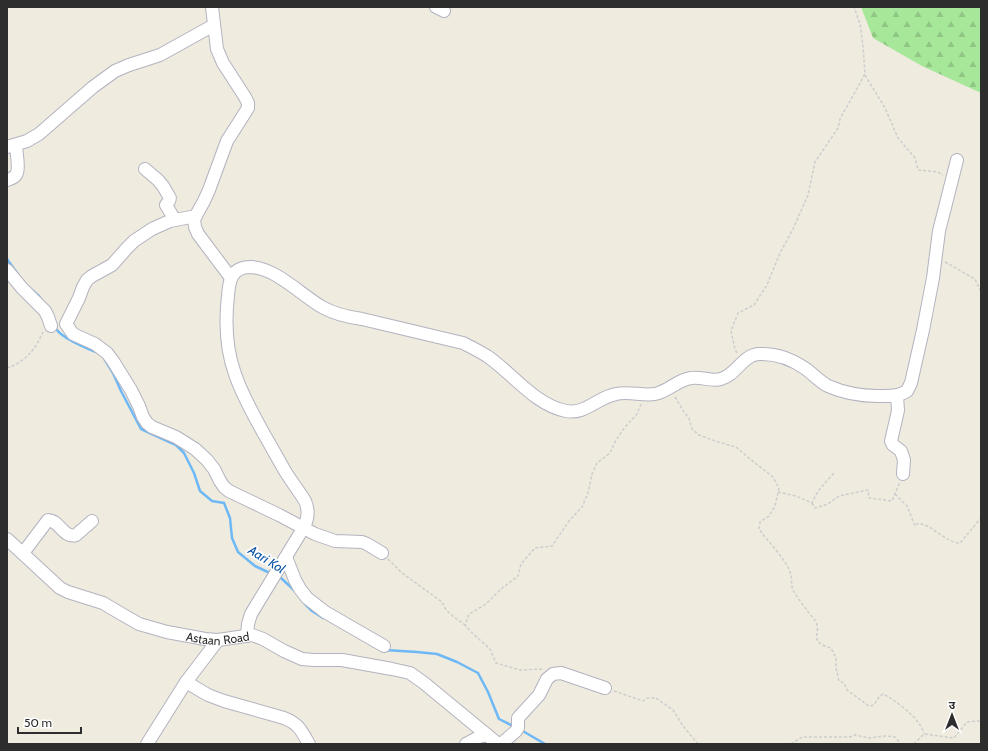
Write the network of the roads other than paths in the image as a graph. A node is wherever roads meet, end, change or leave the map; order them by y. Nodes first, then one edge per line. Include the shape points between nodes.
1 (212, 7) edge
2 (214, 25) junction
3 (11, 146) edge
4 (957, 160) dead end
5 (145, 169) dead end
6 (7, 180) edge
7 (196, 216) junction
8 (175, 220) junction
9 (7, 270) edge
10 (231, 278) junction
11 (51, 326) road end
12 (896, 396) junction
13 (903, 474) road end
14 (92, 521) dead end
15 (304, 528) junction
16 (7, 539) edge
17 (23, 553) junction
18 (382, 553) road end
19 (286, 557) junction
20 (247, 636) junction
21 (218, 640) junction
22 (384, 646) dead end
23 (186, 682) junction
24 (605, 688) road end
25 (487, 735) junction
26 (147, 744) edge
27 (309, 744) edge
28 (466, 744) edge
29 (498, 744) edge
30 (501, 744) edge

1 - 2 street
2 - 3 street via 160,55 115,71 39,134
2 - 7 street via 220,57 246,97 248,108 227,141 209,190
3 - 6 street via 18,166 15,177
4 - 12 street via 937,239 933,278 911,384 907,392
5 - 8 street via 163,186 170,198 166,204
7 - 8 street
7 - 10 street via 194,222 198,234
8 - 15 street via 161,225 134,242 112,265 87,280 66,324 73,334 108,353 131,390 147,423 199,452 228,491
9 - 11 street via 45,311
10 - 12 street via 244,268 262,269 332,312 463,343 487,356 545,402 566,411 583,410 616,394 654,394 683,379 721,379 732,373 747,358 759,354 796,362 826,385 854,395
10 - 15 street via 226,328 234,373 242,394 307,506 308,515
12 - 13 street via 898,410 891,441 901,451 904,460
14 - 17 street via 76,536 69,536 53,520 48,520
15 - 18 street via 335,541 362,542
15 - 19 street
16 - 17 street, Astaan Road
17 - 21 street, Astaan Road via 60,588 103,603 140,624 167,632
19 - 20 street via 248,621
19 - 22 street via 295,580 307,598 325,612
20 - 21 street, Astaan Road
20 - 25 street, Astaan Road via 257,637 302,659 342,660 410,673
21 - 23 street
23 - 26 street
23 - 27 street via 224,701 292,721
24 - 30 street via 561,673 553,674 547,679 539,695 518,718 518,727
25 - 28 street
25 - 29 street, Astaan Road

